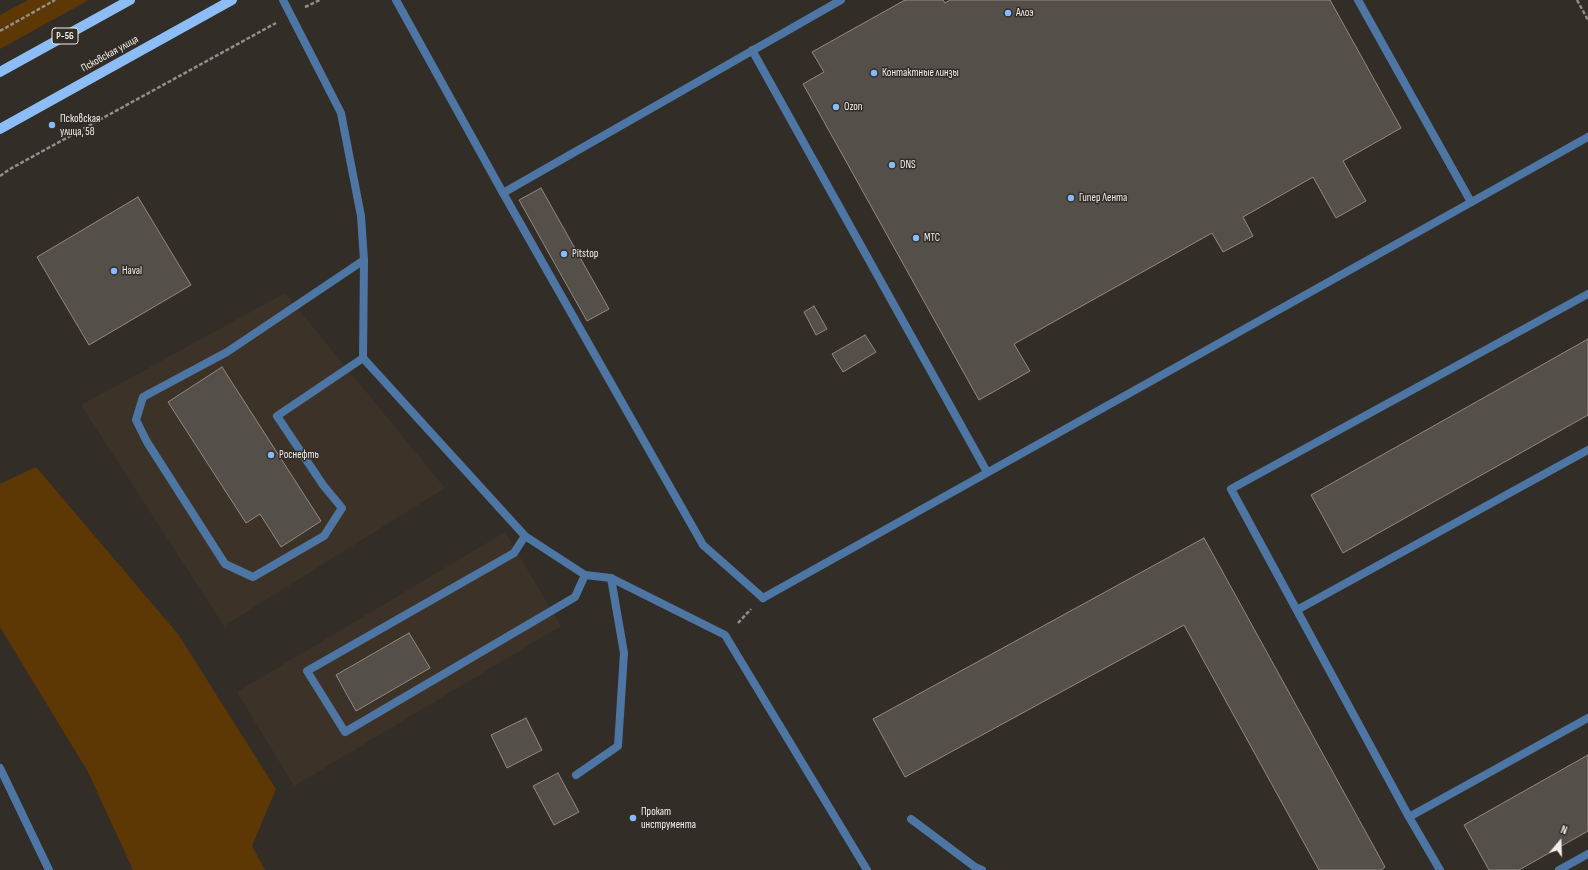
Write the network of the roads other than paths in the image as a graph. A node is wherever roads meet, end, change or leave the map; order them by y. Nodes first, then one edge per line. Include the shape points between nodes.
1 (130, 0) edge
2 (232, 0) edge
3 (283, 0) edge
4 (396, 0) edge
5 (841, 0) edge
6 (1358, 0) edge
7 (752, 50) junction
8 (0, 72) edge
9 (0, 129) edge
10 (1588, 137) edge
11 (503, 193) junction
12 (1471, 202) junction
13 (364, 260) junction
14 (1588, 294) edge
15 (362, 358) junction
16 (1588, 450) edge
17 (986, 472) junction
18 (525, 536) junction
19 (585, 575) junction
20 (611, 578) junction
21 (1297, 610) junction
22 (1588, 718) edge
23 (0, 768) edge
24 (576, 775) dead end
25 (3, 782) edge
26 (1409, 817) junction
27 (911, 819) dead end
28 (1588, 854) edge
29 (49, 870) edge
30 (867, 870) edge
31 (982, 870) edge
32 (1440, 870) edge
33 (1559, 870) edge

1 - 8 main road, Р-56
2 - 9 main road, Псковская улица
3 - 13 street via 341,113 361,216
4 - 11 street
5 - 7 street
6 - 12 street
7 - 11 street
7 - 17 street
10 - 12 street
11 - 17 street via 703,544 763,598
12 - 17 street
13 - 15 street
13 - 15 street via 227,352 143,398 136,420 147,442 225,564 253,577 324,536 342,508 323,485 277,416
14 - 21 street via 1232,490
15 - 18 street
16 - 21 street
18 - 19 street
18 - 19 street via 514,554 306,670 345,732 575,597
19 - 20 street
20 - 24 street via 624,653 618,746
20 - 30 street via 725,636
21 - 26 street
22 - 26 street
23 - 25 street
25 - 29 street
26 - 32 street
27 - 31 street
28 - 33 street

